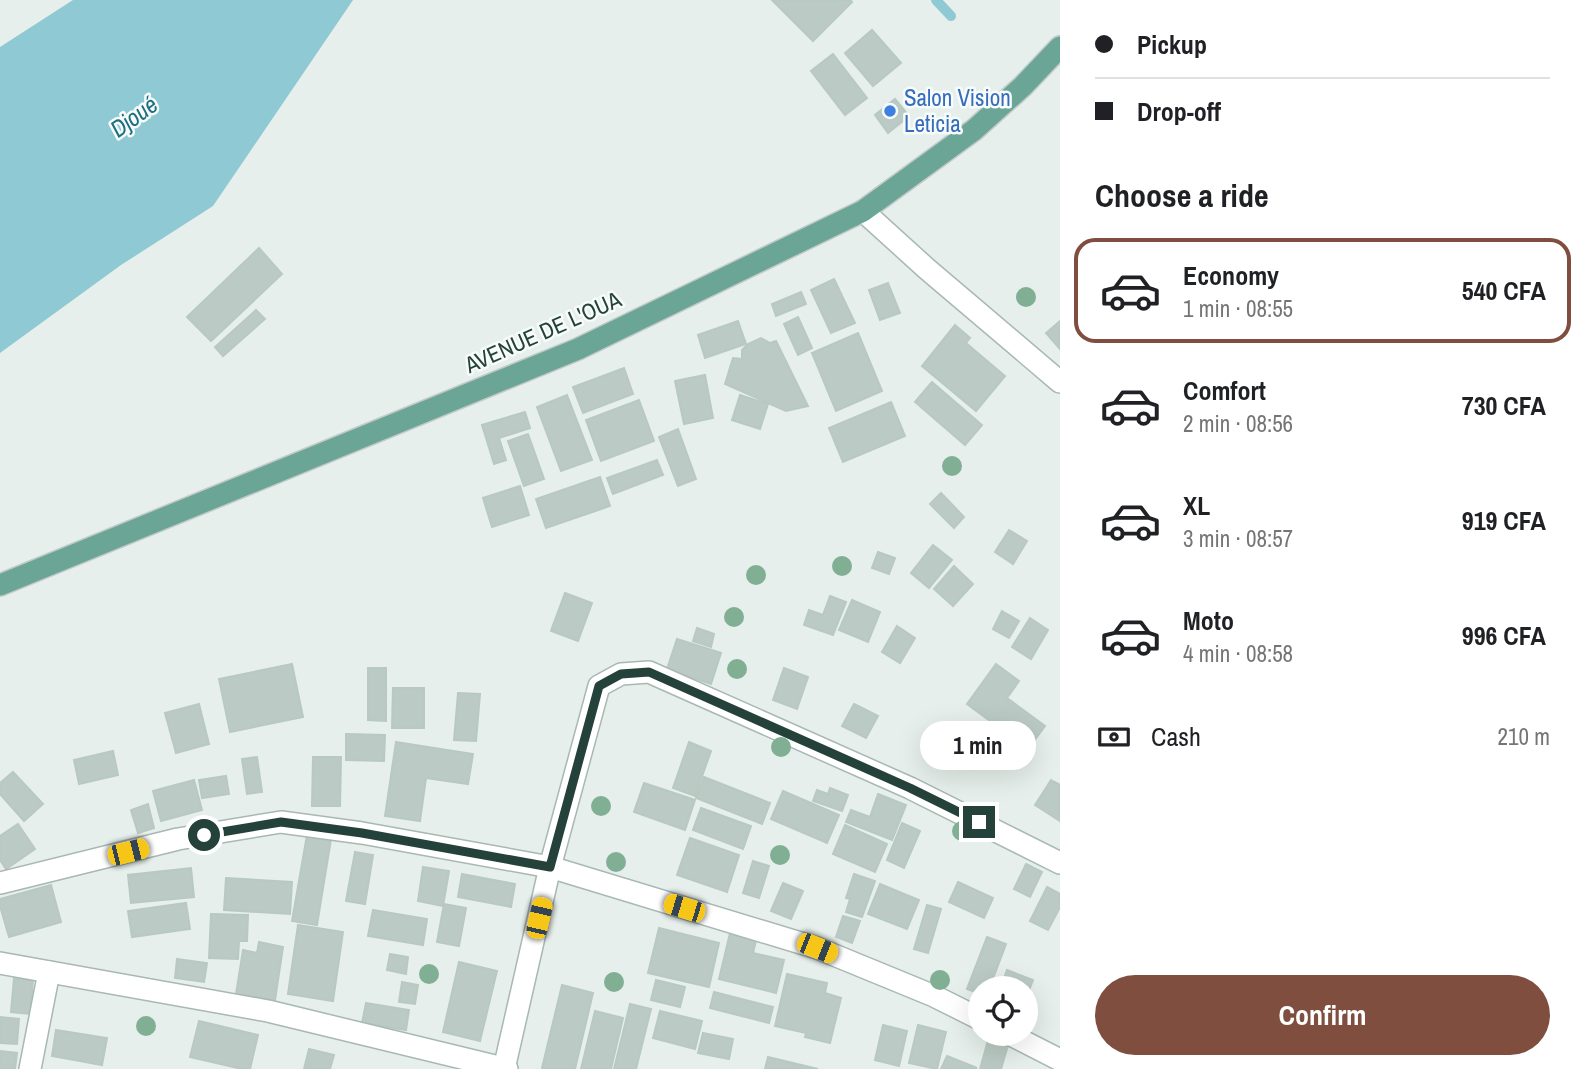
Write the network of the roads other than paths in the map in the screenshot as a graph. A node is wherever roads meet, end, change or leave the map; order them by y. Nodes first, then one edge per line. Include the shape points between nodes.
1 (1060, 47) edge
2 (863, 211) junction
3 (1060, 382) edge
4 (0, 585) edge
5 (1060, 863) edge
6 (550, 867) junction
7 (0, 883) edge
8 (0, 963) edge
9 (49, 972) junction
10 (968, 1014) edge
11 (1033, 1046) edge
12 (1060, 1060) edge
13 (30, 1069) edge
14 (505, 1069) edge

1 - 2 main road, AVENUE DE L'OUA via 974,130
2 - 3 street
2 - 4 main road, AVENUE DE L'OUA via 578,349
5 - 6 street via 910,788 649,672 621,674 599,686
6 - 7 street via 281,822 178,839
6 - 10 street via 817,948
6 - 14 street
8 - 9 street
9 - 13 street
9 - 14 street via 268,1011
11 - 12 street

